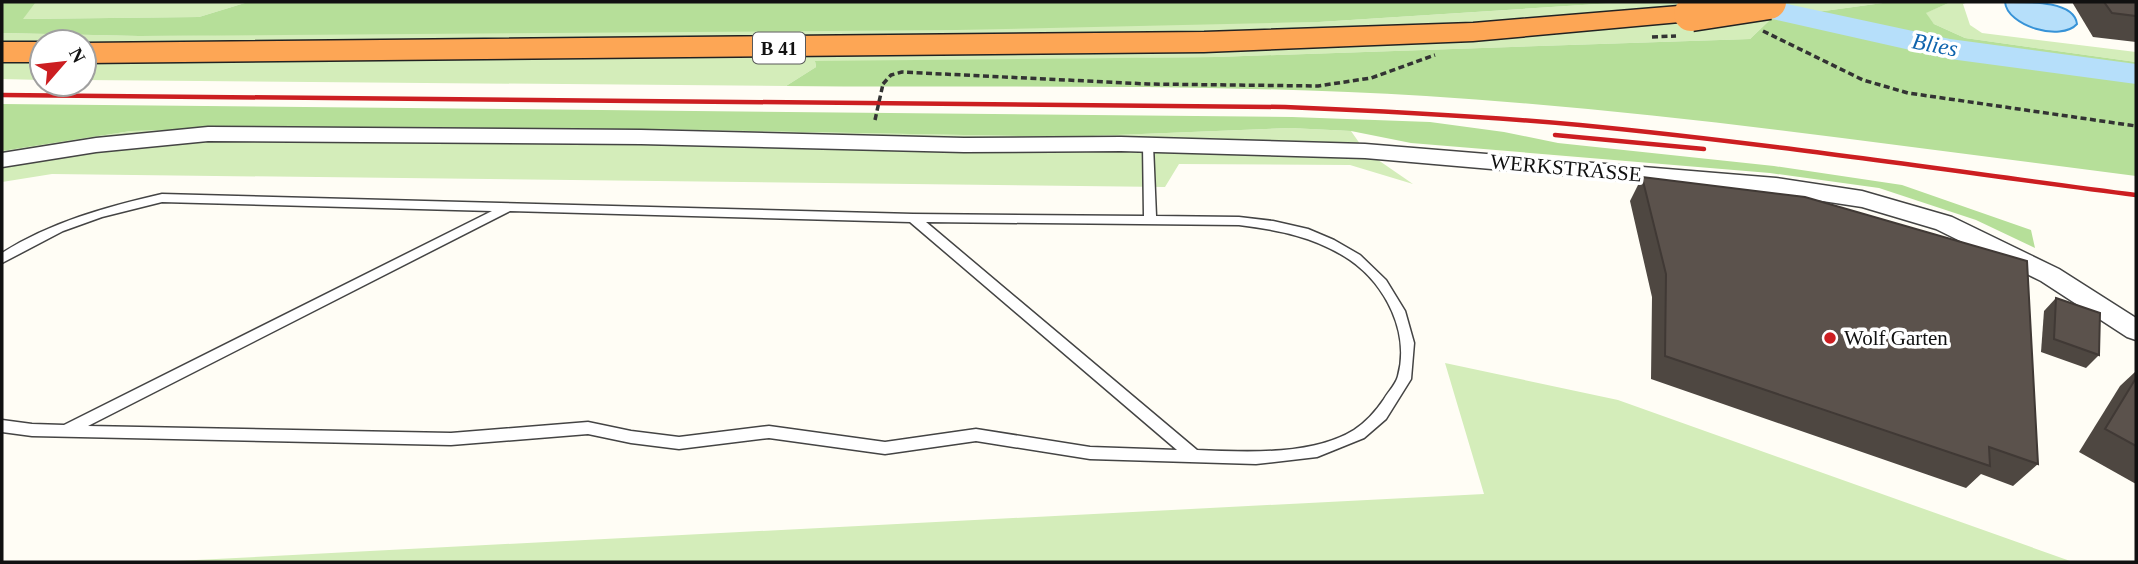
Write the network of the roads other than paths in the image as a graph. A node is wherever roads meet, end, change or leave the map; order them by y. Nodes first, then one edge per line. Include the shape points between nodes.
1 (1769, 2) edge
2 (2, 52) edge
3 (28, 52) edge
4 (98, 52) edge
5 (1148, 145) junction
6 (2, 160) edge
7 (509, 207) junction
8 (912, 218) junction
9 (1150, 220) junction
10 (2, 259) edge
11 (2136, 330) edge
12 (2, 426) edge
13 (66, 430) junction
14 (1194, 456) junction

1 - 4 highway, B 41, bridge via 1687,25 1204,42
2 - 3 highway
5 - 6 street, WERKSTRASSE via 208,134
5 - 9 lane
5 - 11 street, WERKSTRASSE via 1365,151 1776,186 1862,198 1944,223 2050,275
7 - 8 lane
7 - 10 lane via 162,198 73,221 27,241
7 - 13 lane
8 - 9 lane
8 - 14 lane
9 - 14 lane via 1273,225 1330,243 1356,258 1382,283 1399,310 1408,342 1404,379 1381,415 1359,434 1317,451 1256,458
12 - 13 lane
13 - 14 lane via 451,439 587,428 679,443 769,432 885,448 976,435 1090,453

